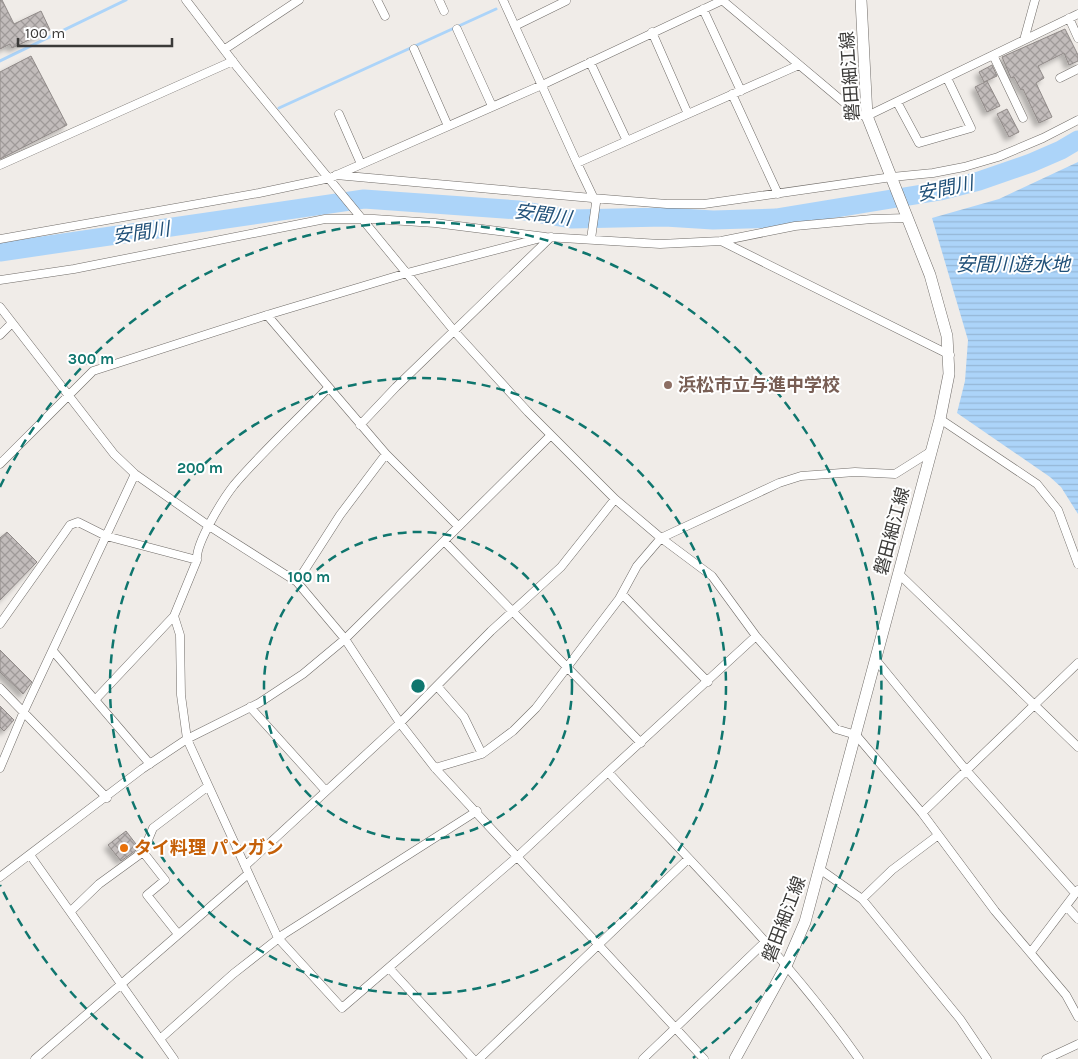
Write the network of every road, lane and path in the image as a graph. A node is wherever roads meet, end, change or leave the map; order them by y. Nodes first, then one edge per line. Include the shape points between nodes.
1 (198, 0) edge
2 (299, 0) edge
3 (377, 0) edge
4 (439, 0) edge
5 (503, 0) edge
6 (566, 0) edge
7 (722, 0) edge
8 (861, 0) edge
9 (1035, 0) edge
10 (188, 3) edge
11 (703, 9) junction
12 (444, 10) dead end
13 (1078, 14) edge
14 (385, 16) dead end
15 (1068, 18) junction
16 (515, 26) junction
17 (457, 29) dead end
18 (652, 32) junction
19 (1078, 38) edge
20 (1024, 40) junction
21 (225, 49) junction
22 (414, 49) dead end
23 (993, 56) junction
24 (233, 61) junction
25 (590, 62) junction
26 (799, 65) junction
27 (1078, 69) edge
28 (947, 78) junction
29 (1060, 78) dead end
30 (542, 85) junction
31 (740, 90) junction
32 (732, 94) junction
33 (898, 102) junction
34 (492, 106) junction
35 (339, 114) dead end
36 (688, 114) junction
37 (867, 116) junction
38 (1023, 118) dead end
39 (1078, 120) edge
40 (448, 126) junction
41 (627, 141) junction
42 (577, 163) junction
43 (361, 164) junction
44 (0, 165) edge
45 (892, 177) junction
46 (333, 178) junction
47 (778, 194) junction
48 (594, 201) junction
49 (362, 216) junction
50 (908, 218) junction
51 (592, 236) junction
52 (549, 237) junction
53 (0, 239) edge
54 (721, 241) junction
55 (407, 272) junction
56 (0, 280) edge
57 (0, 307) edge
58 (266, 315) junction
59 (12, 323) junction
60 (455, 332) junction
61 (0, 335) edge
62 (950, 356) junction
63 (328, 388) junction
64 (69, 396) junction
65 (940, 419) junction
66 (360, 425) junction
67 (551, 435) junction
68 (930, 452) junction
69 (386, 454) junction
70 (0, 464) edge
71 (136, 474) junction
72 (615, 499) junction
73 (209, 526) junction
74 (458, 526) junction
75 (106, 536) junction
76 (661, 538) junction
77 (444, 541) junction
78 (197, 560) junction
79 (1078, 564) edge
80 (899, 574) junction
81 (297, 582) junction
82 (622, 594) junction
83 (514, 612) junction
84 (174, 616) junction
85 (0, 624) edge
86 (756, 636) junction
87 (345, 639) junction
88 (54, 651) junction
89 (876, 660) junction
90 (1078, 663) edge
91 (568, 668) junction
92 (708, 682) junction
93 (437, 686) junction
94 (0, 688) edge
95 (96, 700) junction
96 (1035, 703) junction
97 (250, 707) junction
98 (24, 711) junction
99 (400, 723) junction
100 (856, 736) junction
101 (187, 739) junction
102 (641, 742) junction
103 (1078, 747) edge
104 (482, 754) junction
105 (150, 764) junction
106 (0, 768) edge
107 (435, 768) junction
108 (966, 770) junction
109 (608, 772) junction
110 (207, 787) junction
111 (325, 790) junction
112 (106, 798) junction
113 (476, 811) junction
114 (922, 813) junction
115 (938, 836) junction
116 (143, 852) junction
117 (30, 855) junction
118 (518, 856) junction
119 (688, 859) junction
120 (246, 870) junction
121 (821, 870) junction
122 (0, 877) edge
123 (1076, 892) edge
124 (862, 899) junction
125 (1067, 907) junction
126 (71, 911) junction
127 (1078, 918) edge
128 (178, 934) junction
129 (278, 938) junction
130 (766, 941) junction
131 (598, 943) junction
132 (1031, 952) junction
133 (786, 966) junction
134 (389, 968) junction
135 (120, 983) junction
136 (1078, 1017) edge
137 (676, 1028) junction
138 (160, 1039) junction
139 (1078, 1044) edge
140 (35, 1059) edge
141 (174, 1059) edge
142 (473, 1059) edge
143 (479, 1059) edge
144 (643, 1059) edge
145 (704, 1059) edge
146 (735, 1059) edge
147 (859, 1059) edge
148 (987, 1059) edge
149 (1046, 1059) edge

1 - 10 street
2 - 21 street
3 - 14 street
4 - 12 street
5 - 16 street
6 - 16 street
7 - 11 street
7 - 26 street
8 - 37 main road, 磐田細江線
9 - 20 street
10 - 21 street
11 - 18 street
11 - 31 street
13 - 15 street
15 - 19 street
15 - 20 street
16 - 30 street
17 - 34 street
18 - 25 street
18 - 36 street
20 - 23 street
21 - 24 street
22 - 40 street
23 - 28 street
23 - 38 street
24 - 44 street
24 - 46 street
25 - 30 street
25 - 41 street
26 - 31 street
26 - 37 street via 859,115
27 - 29 street
28 - 33 street
28 - 33 street via 970,128 919,143
30 - 34 street
30 - 42 street
31 - 32 street
32 - 36 street
32 - 47 street
33 - 37 street
34 - 40 street
35 - 43 street
36 - 41 street
37 - 45 main road, 磐田細江線
39 - 45 street via 1044,138 989,159 933,173
40 - 43 street
41 - 42 street
42 - 48 street
43 - 46 street
45 - 47 street
45 - 50 main road, 磐田細江線
46 - 48 street
46 - 49 street
46 - 53 street
47 - 48 street via 704,204
48 - 51 street
49 - 52 street
49 - 55 street
49 - 56 street via 325,220 74,269
50 - 54 street via 795,226
50 - 62 main road, 磐田細江線 via 944,322
51 - 52 street
51 - 54 street via 660,244
52 - 55 street
52 - 60 street
54 - 62 street
55 - 58 street
55 - 60 street
57 - 59 street
58 - 63 street
58 - 64 street via 93,371
59 - 61 street
59 - 64 street
60 - 66 street
60 - 67 street
62 - 65 main road, 磐田細江線
63 - 66 street
63 - 73 street via 233,486
64 - 70 street
64 - 71 street via 114,454
65 - 68 main road, 磐田細江線
65 - 79 street via 1037,484 1058,510
66 - 69 street
67 - 72 street
67 - 74 street
68 - 76 street via 894,474 855,472 794,479
68 - 80 main road, 磐田細江線
69 - 74 street
69 - 81 street via 340,515
71 - 73 street
71 - 75 street
72 - 76 street
72 - 83 street via 561,567
73 - 78 street via 196,554
73 - 81 street
74 - 77 street
75 - 78 street
75 - 85 street via 78,522 70,525
75 - 88 street
76 - 82 street via 637,566
76 - 86 street via 712,576
77 - 83 street
77 - 87 street
78 - 84 street
80 - 89 main road, 磐田細江線
80 - 96 street
81 - 87 street
82 - 91 street
82 - 92 street
83 - 91 street
83 - 93 street
84 - 95 street
84 - 101 street via 180,635 181,694
86 - 92 street
86 - 100 street via 836,729
87 - 97 street via 303,674
87 - 99 street
88 - 95 street
88 - 98 street
89 - 100 main road, 磐田細江線
89 - 108 street
90 - 96 street
91 - 102 street
91 - 104 street via 513,731
92 - 102 street
93 - 99 street
93 - 104 street via 464,717
94 - 98 street
95 - 105 street
96 - 103 street
96 - 108 street
97 - 101 street
97 - 111 street
98 - 106 street
98 - 112 street
99 - 107 street
99 - 111 street
100 - 114 street
100 - 121 main road, 磐田細江線
101 - 105 street
101 - 110 street
102 - 109 street
104 - 107 street
105 - 112 street
107 - 113 street
108 - 114 street
108 - 123 street
109 - 118 street
109 - 119 street
110 - 116 street via 153,828
110 - 120 street
111 - 120 street
112 - 117 street
113 - 118 street
113 - 129 street
114 - 115 street
115 - 124 street via 892,870
115 - 132 street
116 - 126 street via 99,884
116 - 128 street via 164,880 147,895
117 - 122 street
117 - 126 street
118 - 131 street
118 - 134 street
119 - 130 street
119 - 131 street
120 - 128 street
120 - 129 street
121 - 124 street
121 - 133 main road, 磐田細江線 via 805,922
123 - 125 street
124 - 148 street via 960,1019
125 - 127 street
125 - 132 street
126 - 135 street
128 - 135 street
129 - 134 street via 342,1008
129 - 138 street
130 - 133 street
130 - 137 street
131 - 137 street
131 - 143 street
132 - 136 street via 1066,995
133 - 146 main road, 磐田細江線
133 - 147 street via 833,1021
134 - 142 street
135 - 138 street
135 - 140 street
137 - 144 street
137 - 145 street
138 - 141 street
139 - 149 street

